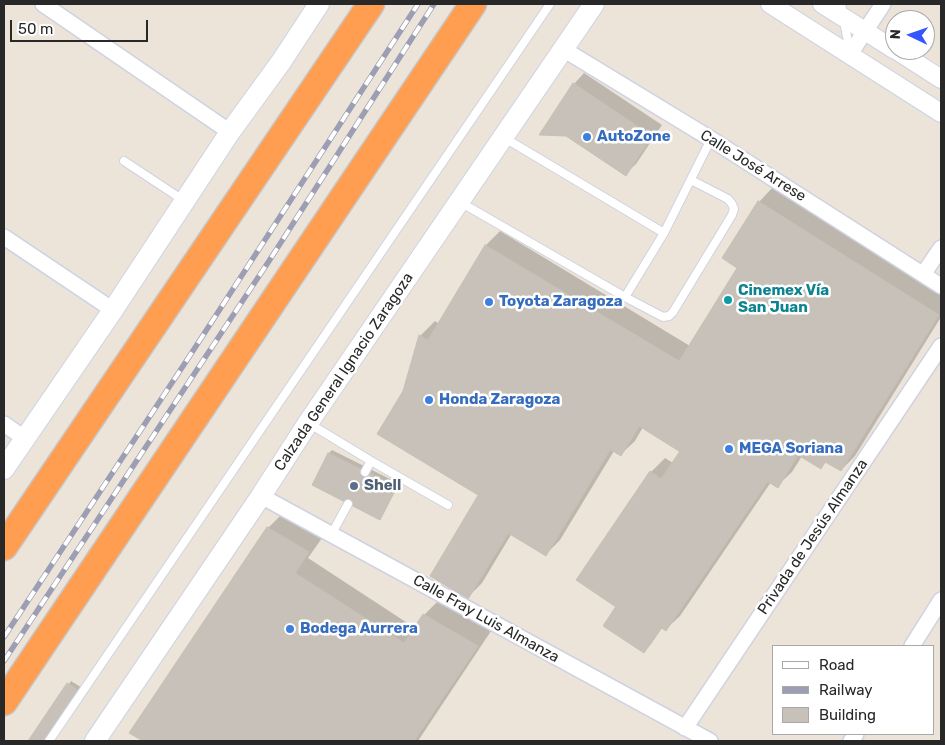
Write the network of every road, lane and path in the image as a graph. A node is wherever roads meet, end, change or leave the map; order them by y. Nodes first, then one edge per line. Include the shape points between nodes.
1 (43, 4) edge
2 (319, 4) edge
3 (371, 4) edge
4 (473, 4) edge
5 (550, 4) edge
6 (594, 4) edge
7 (770, 4) edge
8 (822, 4) edge
9 (883, 4) edge
10 (842, 10) edge
11 (866, 31) junction
12 (885, 43) edge
13 (563, 49) junction
14 (850, 54) junction
15 (911, 60) edge
16 (941, 79) edge
17 (941, 113) edge
18 (230, 132) junction
19 (504, 137) junction
20 (711, 139) junction
21 (124, 161) dead end
22 (691, 180) junction
23 (184, 201) junction
24 (460, 202) junction
25 (664, 233) junction
26 (4, 237) edge
27 (941, 248) edge
28 (924, 273) junction
29 (941, 286) edge
30 (625, 298) junction
31 (113, 310) junction
32 (941, 346) edge
33 (308, 423) junction
34 (4, 424) edge
35 (24, 438) junction
36 (370, 461) junction
37 (4, 469) edge
38 (365, 472) dead end
39 (261, 496) junction
40 (348, 504) dead end
41 (448, 504) dead end
42 (331, 535) junction
43 (4, 547) edge
44 (941, 600) edge
45 (913, 645) edge
46 (4, 702) edge
47 (685, 728) junction
48 (49, 741) edge
49 (95, 741) edge
50 (710, 741) edge

1 - 18 street
2 - 18 main road
3 - 43 highway
4 - 46 highway
5 - 48 lane
6 - 13 main road, Calzada General Ignacio Zaragoza
7 - 14 street
8 - 10 street
9 - 11 street
10 - 11 street
10 - 14 lane
11 - 12 street
11 - 14 street
13 - 19 main road, Calzada General Ignacio Zaragoza
13 - 20 street, Calle José Arrese
14 - 17 street
15 - 16 street
18 - 23 main road
19 - 24 main road, Calzada General Ignacio Zaragoza
19 - 25 lane
20 - 22 lane
20 - 28 street, Calle José Arrese
21 - 23 lane
22 - 25 lane
22 - 30 lane via 728,200 734,209 732,215 668,316 658,316
23 - 31 main road
24 - 30 lane
24 - 33 main road, Calzada General Ignacio Zaragoza
25 - 30 lane
26 - 31 street
27 - 28 street
28 - 29 street, Calle José Arrese
31 - 35 main road
32 - 47 street, Privada de Jesús Almanza
33 - 36 lane
33 - 39 main road, Calzada General Ignacio Zaragoza
34 - 35 street
35 - 37 main road
36 - 38 lane
36 - 41 lane
39 - 42 street, Calle Fray Luis Almanza
39 - 49 main road, Calzada General Ignacio Zaragoza
40 - 42 lane
42 - 47 street, Calle Fray Luis Almanza
44 - 45 street
47 - 50 street, Calle Fray Luis Almanza

